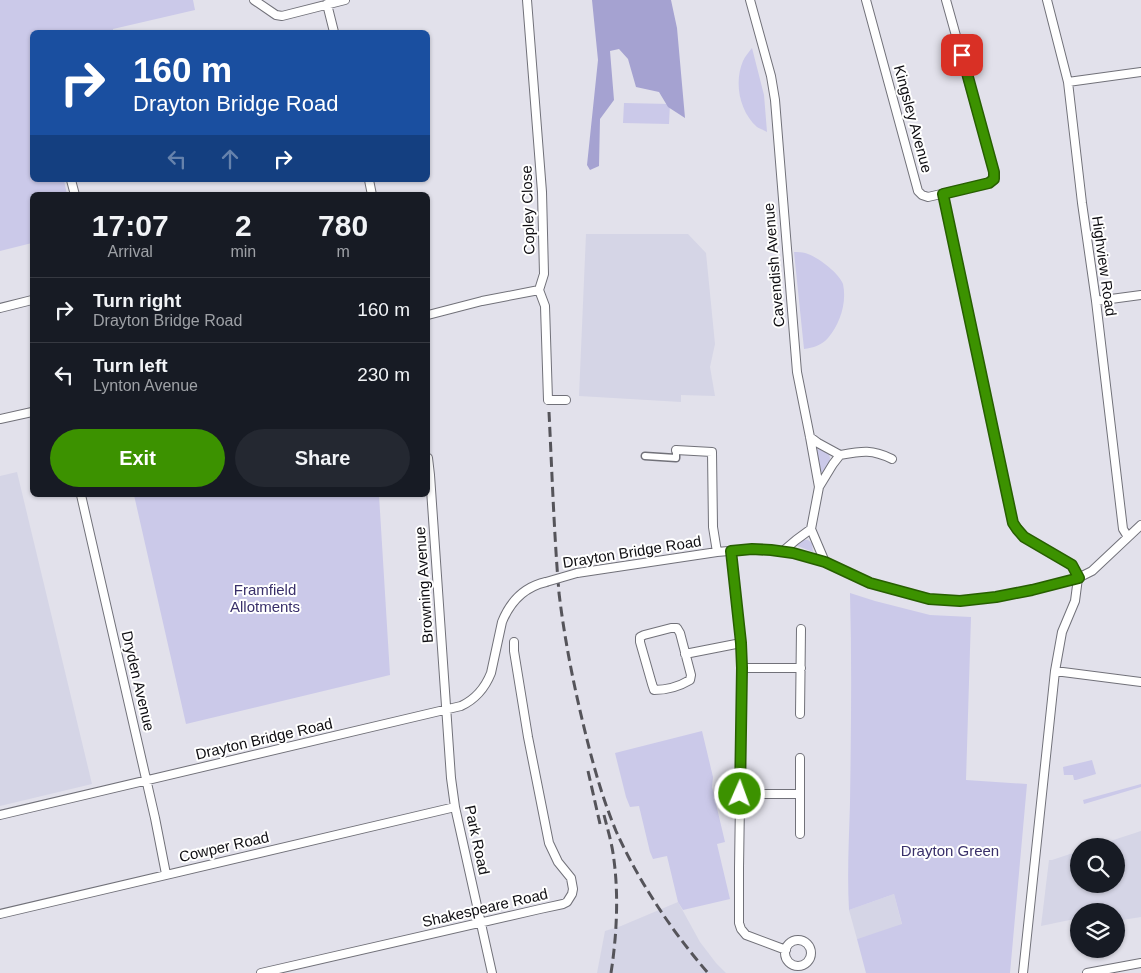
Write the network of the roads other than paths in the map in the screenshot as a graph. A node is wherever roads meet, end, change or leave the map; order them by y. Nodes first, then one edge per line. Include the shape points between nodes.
1 (254, 0) edge
2 (345, 0) edge
3 (527, 0) edge
4 (750, 0) edge
5 (866, 0) edge
6 (946, 0) edge
7 (1047, 0) edge
8 (327, 4) junction
9 (334, 30) edge
10 (1141, 72) edge
11 (1068, 82) junction
12 (943, 194) junction
13 (539, 290) junction
14 (1141, 295) edge
15 (30, 300) edge
16 (1096, 301) junction
17 (0, 308) edge
18 (430, 314) edge
19 (566, 400) dead end
20 (30, 412) edge
21 (0, 419) edge
22 (810, 437) junction
23 (676, 450) joint
24 (840, 455) junction
25 (645, 456) dead end
26 (892, 459) dead end
27 (430, 475) edge
28 (818, 487) junction
29 (81, 497) edge
30 (1141, 525) edge
31 (811, 529) junction
32 (1128, 537) junction
33 (731, 551) junction
34 (783, 551) junction
35 (717, 552) junction
36 (825, 562) junction
37 (1078, 578) junction
38 (801, 629) dead end
39 (514, 642) dead end
40 (741, 643) junction
41 (685, 654) junction
42 (742, 668) junction
43 (801, 668) junction
44 (1055, 671) junction
45 (1141, 682) edge
46 (447, 710) junction
47 (800, 714) dead end
48 (800, 758) dead end
49 (147, 781) junction
50 (740, 794) junction
51 (800, 794) junction
52 (455, 807) junction
53 (0, 815) edge
54 (800, 834) dead end
55 (166, 874) junction
56 (0, 914) edge
57 (482, 923) junction
58 (786, 950) dead end
59 (1141, 964) edge
60 (261, 973) edge
61 (492, 973) edge
62 (1023, 973) edge
63 (1087, 973) edge

1 - 8 street via 276,16
2 - 8 street
3 - 13 street, Copley Close via 542,192 544,274
4 - 22 street, Cavendish Avenue via 771,76 797,372
5 - 12 street, Kingsley Avenue via 918,191 928,197
6 - 12 street, Kingsley Avenue via 994,179
7 - 11 street, Highview Road
8 - 9 street
10 - 11 street
11 - 16 street, Highview Road
12 - 37 street via 1013,523 1024,537 1072,565
13 - 18 street
13 - 19 street, Copley Close via 545,306 548,400
14 - 16 street
15 - 17 street
16 - 32 street, Highview Road via 1124,529
20 - 21 street
22 - 24 street
22 - 28 street, Cavendish Avenue
23 - 25 street via 676,458
23 - 35 street via 712,452 713,527
24 - 26 street via 864,451
24 - 28 street
27 - 46 street, Browning Avenue
28 - 31 street, Cavendish Avenue
29 - 49 street, Dryden Avenue
30 - 32 street, Drayton Bridge Road
31 - 34 street
31 - 36 street
32 - 37 street, Drayton Bridge Road via 1092,571
33 - 34 street, Drayton Bridge Road
33 - 35 street, Drayton Bridge Road
33 - 40 street
34 - 36 street, Drayton Bridge Road
35 - 46 street, Drayton Bridge Road, bridge via 577,573 533,586 516,599 505,614 491,673 484,688 466,704
36 - 37 street, Drayton Bridge Road via 870,583 929,599 960,601 1032,590
37 - 44 street via 1075,601 1062,632
38 - 43 street
39 - 57 street, Shakespeare Road via 525,722 549,843 571,878 573,889 570,898 562,904
40 - 41 street
40 - 42 street
41 - 41 street via 690,680 654,690 640,638 677,628
42 - 43 street
42 - 50 street
43 - 47 street
44 - 45 street
44 - 62 street
46 - 49 street, Drayton Bridge Road
46 - 52 street, Park Road
48 - 51 street
49 - 53 street, Drayton Bridge Road
49 - 55 street, Dryden Avenue
50 - 51 street
50 - 58 street via 741,930 746,935
51 - 54 street
52 - 55 street, Cowper Road
52 - 57 street, Park Road
55 - 56 street, Cowper Road
57 - 60 street, Shakespeare Road
57 - 61 street, Park Road
59 - 63 street

